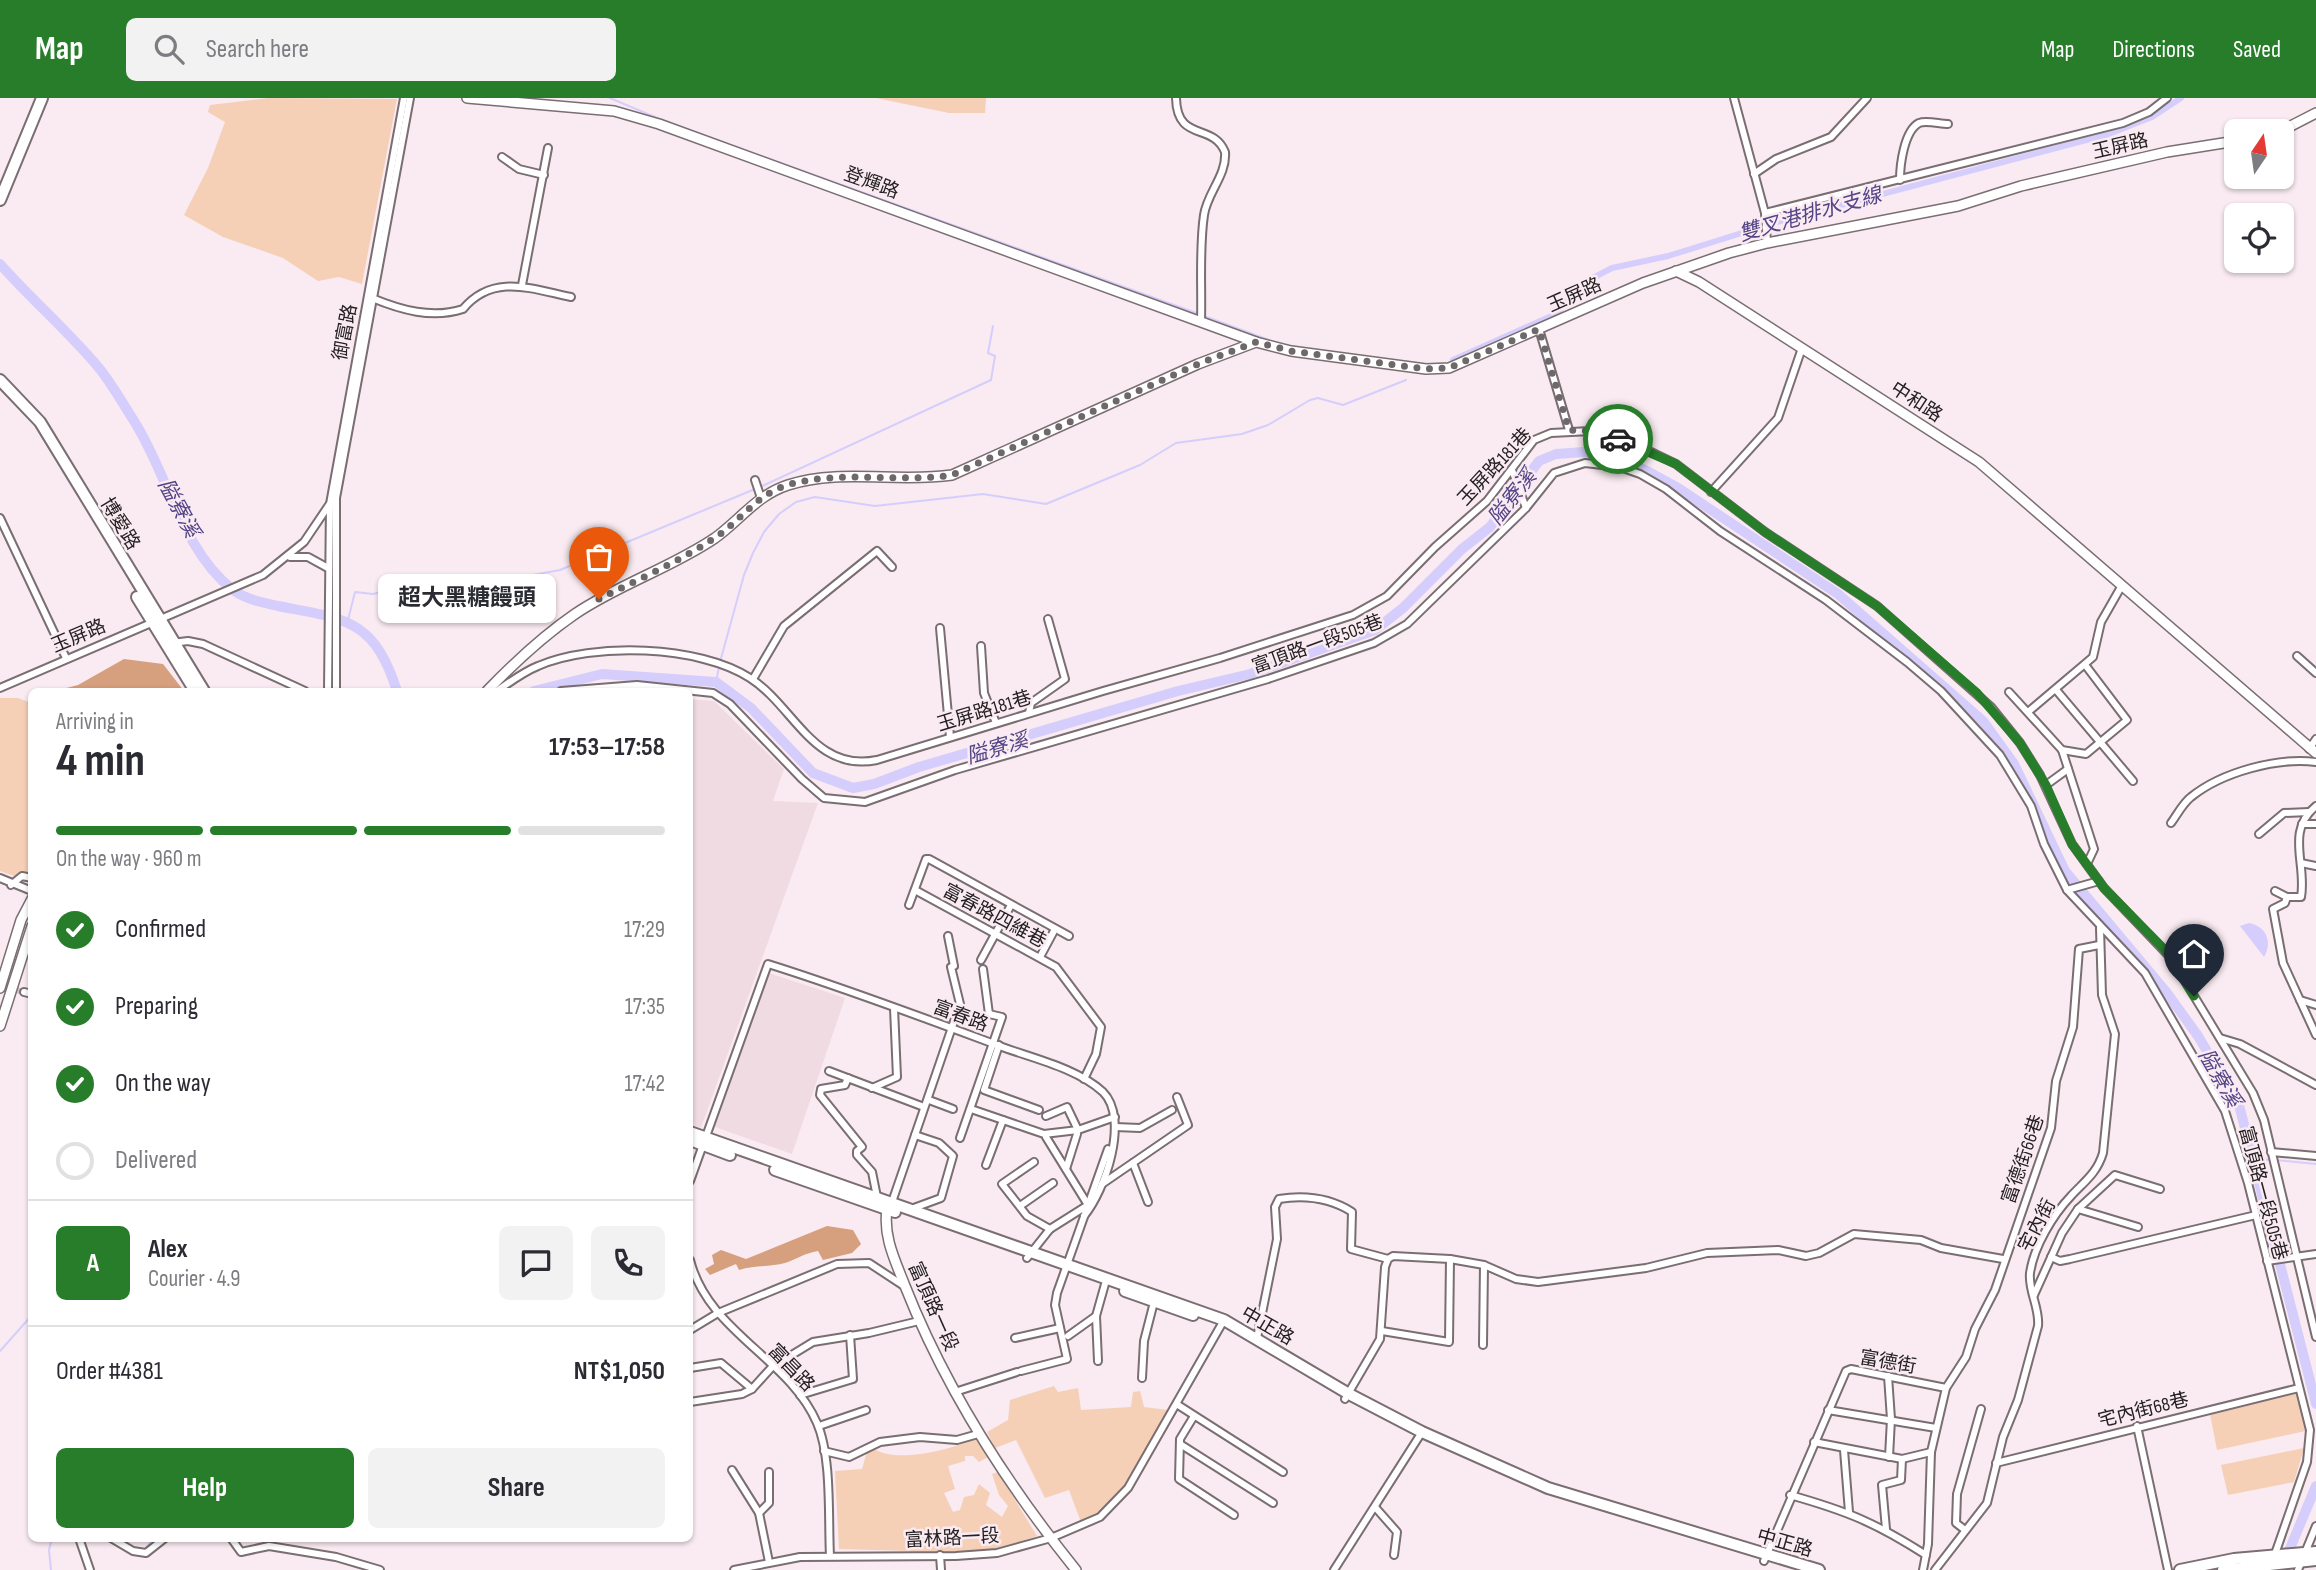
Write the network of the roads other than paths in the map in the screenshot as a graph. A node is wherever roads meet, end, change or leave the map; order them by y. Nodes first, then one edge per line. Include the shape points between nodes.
1 (42, 98) edge
2 (404, 98) edge
3 (410, 98) edge
4 (467, 98) edge
5 (1176, 98) edge
6 (1734, 98) edge
7 (1867, 98) edge
8 (2167, 98) edge
9 (2316, 113) edge
10 (1948, 124) dead end
11 (2294, 124) edge
12 (2224, 143) edge
13 (548, 148) dead end
14 (502, 157) dead end
15 (1754, 174) junction
16 (544, 175) junction
17 (1900, 180) junction
18 (0, 200) edge
19 (1765, 214) junction
20 (1767, 243) junction
21 (1676, 271) junction
22 (522, 285) junction
23 (370, 297) junction
24 (570, 297) dead end
25 (1201, 321) junction
26 (1539, 329) junction
27 (1256, 342) junction
28 (1802, 348) junction
29 (0, 380) edge
30 (0, 388) edge
31 (1569, 430) junction
32 (1513, 471) junction
33 (756, 483) dead end
34 (1711, 492) junction
35 (761, 498) junction
36 (333, 501) junction
37 (1526, 506) junction
38 (0, 518) edge
39 (288, 557) junction
40 (892, 567) dead end
41 (330, 571) junction
42 (2122, 587) junction
43 (160, 618) junction
44 (1048, 620) dead end
45 (940, 628) dead end
46 (168, 643) junction
47 (981, 646) dead end
48 (2297, 656) dead end
49 (66, 658) junction
50 (2086, 666) junction
51 (2316, 673) edge
52 (752, 679) junction
53 (0, 688) edge
54 (193, 688) edge
55 (202, 688) edge
56 (298, 688) edge
57 (328, 688) edge
58 (336, 688) edge
59 (490, 688) edge
60 (502, 688) edge
61 (599, 688) edge
62 (666, 688) edge
63 (693, 691) edge
64 (2057, 691) junction
65 (2009, 692) dead end
66 (2028, 712) junction
67 (1030, 713) junction
68 (996, 723) junction
69 (950, 737) junction
70 (2316, 739) edge
71 (2101, 742) junction
72 (2062, 750) junction
73 (2313, 751) edge
74 (2316, 762) edge
75 (2068, 769) junction
76 (2133, 781) dead end
77 (2046, 785) junction
78 (2316, 806) edge
79 (2309, 812) junction
80 (2171, 824) dead end
81 (2302, 824) junction
82 (2316, 824) edge
83 (2259, 834) dead end
84 (2301, 863) junction
85 (2087, 864) junction
86 (2316, 866) edge
87 (28, 877) edge
88 (0, 878) edge
89 (2097, 881) junction
90 (11, 885) junction
91 (2069, 889) junction
92 (28, 890) edge
93 (915, 890) junction
94 (2275, 891) dead end
95 (2287, 897) junction
96 (909, 905) dead end
97 (1011, 905) junction
98 (28, 907) edge
99 (2099, 928) junction
100 (1055, 929) junction
101 (996, 933) junction
102 (948, 936) dead end
103 (1069, 936) dead end
104 (28, 939) edge
105 (2099, 945) junction
106 (1040, 957) junction
107 (981, 960) dead end
108 (983, 969) dead end
109 (3, 970) edge
110 (17, 974) junction
111 (0, 988) edge
112 (2300, 1000) junction
113 (2316, 1005) edge
114 (894, 1008) junction
115 (0, 1026) edge
116 (953, 1029) junction
117 (2316, 1035) edge
118 (2220, 1038) junction
119 (996, 1044) junction
120 (829, 1070) dead end
121 (848, 1078) junction
122 (1084, 1080) junction
123 (2316, 1085) edge
124 (872, 1087) junction
125 (1177, 1097) dead end
126 (929, 1100) junction
127 (924, 1107) junction
128 (953, 1110) dead end
129 (971, 1110) junction
130 (1039, 1110) dead end
131 (1172, 1110) dead end
132 (1046, 1116) dead end
133 (1115, 1117) junction
134 (1003, 1120) junction
135 (1115, 1127) junction
136 (1078, 1132) junction
137 (693, 1134) edge
138 (915, 1135) junction
139 (960, 1138) dead end
140 (1046, 1138) dead end
141 (693, 1140) edge
142 (702, 1141) junction
143 (2273, 1156) junction
144 (2316, 1156) edge
145 (693, 1162) edge
146 (1034, 1162) dead end
147 (1133, 1163) junction
148 (986, 1165) dead end
149 (1066, 1169) junction
150 (1053, 1183) dead end
151 (1101, 1185) junction
152 (2161, 1189) dead end
153 (877, 1197) junction
154 (1147, 1202) dead end
155 (1088, 1205) junction
156 (890, 1206) junction
157 (1020, 1206) junction
158 (2078, 1209) junction
159 (910, 1210) junction
160 (2256, 1215) junction
161 (1084, 1216) junction
162 (2138, 1227) dead end
163 (1050, 1229) junction
164 (2316, 1254) edge
165 (1029, 1255) junction
166 (2294, 1256) junction
167 (2051, 1257) junction
168 (1388, 1259) junction
169 (1451, 1259) junction
170 (2003, 1259) junction
171 (2269, 1260) junction
172 (1484, 1265) junction
173 (1067, 1268) junction
174 (693, 1269) edge
175 (1105, 1284) junction
176 (906, 1287) junction
177 (2034, 1295) junction
178 (1154, 1302) junction
179 (718, 1313) junction
180 (1096, 1316) junction
181 (919, 1321) junction
182 (1224, 1323) junction
183 (693, 1328) edge
184 (1060, 1328) junction
185 (1382, 1331) junction
186 (850, 1335) junction
187 (1068, 1336) dead end
188 (2316, 1336) edge
189 (1015, 1338) dead end
190 (1257, 1338) junction
191 (1483, 1345) dead end
192 (1098, 1361) dead end
193 (772, 1367) junction
194 (693, 1368) edge
195 (1888, 1376) junction
196 (1142, 1378) dead end
197 (1946, 1388) junction
198 (2299, 1388) junction
199 (752, 1389) junction
200 (955, 1392) junction
201 (800, 1395) junction
202 (1347, 1396) junction
203 (693, 1402) edge
204 (1178, 1405) junction
205 (1981, 1409) dead end
206 (866, 1410) dead end
207 (1828, 1410) junction
208 (1194, 1416) junction
209 (1891, 1419) junction
210 (819, 1426) junction
211 (2137, 1426) junction
212 (1936, 1427) junction
213 (978, 1434) junction
214 (1420, 1435) junction
215 (1814, 1443) junction
216 (1180, 1444) junction
217 (1844, 1450) junction
218 (824, 1451) junction
219 (1931, 1452) junction
220 (1889, 1457) junction
221 (1902, 1459) junction
222 (1996, 1463) junction
223 (732, 1470) dead end
224 (769, 1472) dead end
225 (1283, 1472) dead end
226 (1790, 1495) junction
227 (1273, 1503) dead end
228 (1374, 1507) junction
229 (1849, 1511) junction
230 (759, 1513) junction
231 (1234, 1515) dead end
232 (2316, 1526) edge
233 (1886, 1529) junction
234 (1965, 1530) junction
235 (1051, 1538) junction
236 (80, 1542) edge
237 (118, 1542) edge
238 (160, 1542) edge
239 (234, 1542) edge
240 (940, 1555) junction
241 (1926, 1555) junction
242 (830, 1556) junction
243 (1394, 1556) dead end
244 (1765, 1558) junction
245 (2305, 1559) edge
246 (2316, 1560) edge
247 (769, 1562) junction
248 (2271, 1562) edge
249 (1073, 1569) edge
250 (90, 1570) edge
251 (380, 1570) edge
252 (734, 1570) edge
253 (941, 1570) edge
254 (1334, 1570) edge
255 (1794, 1570) edge
256 (1819, 1570) edge
257 (1923, 1570) edge
258 (1935, 1570) edge
259 (2168, 1570) edge
260 (2180, 1570) edge
261 (2223, 1570) edge

1 - 18 main road
2 - 23 street, 御富路
3 - 23 street, 御富路
4 - 25 street, 登輝路 via 627,114
5 - 25 street via 1183,125 1215,140 1224,152 1223,169 1203,218
6 - 15 street
7 - 15 street via 1831,137 1776,159
8 - 17 street, 玉屏路 via 2123,123
9 - 11 street
10 - 17 street via 1916,125 1903,150
12 - 20 street, 玉屏路 via 2021,186 1914,216
13 - 16 street
14 - 16 street via 519,169
15 - 19 street
16 - 22 street
17 - 19 street, 玉屏路
19 - 20 street
20 - 21 street, 玉屏路
21 - 26 street, 玉屏路
21 - 28 street, 中和路
22 - 23 street via 491,289 450,313 422,313
22 - 24 street
23 - 36 street, 御富路
25 - 27 street, 登輝路
26 - 27 street, 玉屏路 via 1449,368 1291,351
26 - 31 street
27 - 35 street via 952,475 812,480 789,484
28 - 34 street via 1778,418
28 - 42 street, 中和路 via 1979,463
29 - 43 main road, 博愛路 via 40,422
30 - 43 main road, 博愛路 via 39,431
31 - 32 street, 玉屏路181巷 via 1539,437
31 - 34 street, 玉屏路181巷 via 1591,431 1647,450 1676,464
32 - 37 street
32 - 67 street, 玉屏路181巷 via 1387,596 1353,615
33 - 35 street
34 - 77 street, 玉屏路181巷 via 1877,606 1935,654 1991,707
35 - 59 street via 714,538 575,614
36 - 39 street
36 - 41 street, 御富路
37 - 63 street, 富頂路一段505巷 via 1407,624 1374,643 1268,679 955,770 865,803 824,798 730,704 713,693
37 - 91 street, 富頂路一段505巷 via 1549,477 1565,468 1585,463 1628,469 1666,489 1720,531 1826,600 1941,691 2000,755 2031,806 2044,844
38 - 49 street
39 - 41 street via 308,557
39 - 43 street, 玉屏路 via 263,575
40 - 52 street via 877,551 863,562 784,626
41 - 57 street
41 - 58 street
42 - 50 street via 2101,622 2093,657
42 - 73 street, 中和路
43 - 46 main road, 博愛路
43 - 49 street, 玉屏路
44 - 67 street via 1065,679 1031,703
45 - 69 street
46 - 54 main road, 博愛路
46 - 55 main road, 博愛路
46 - 56 street via 203,644
47 - 68 street via 984,693
48 - 51 street
49 - 53 street, 玉屏路
50 - 64 street
50 - 71 street via 2127,720
52 - 60 street, 玉屏路181巷 via 726,665 683,655 622,652 577,655 539,665
52 - 69 street, 玉屏路181巷 via 814,742 841,760 877,760
61 - 62 street, 富頂路一段505巷
64 - 66 street
64 - 71 street
65 - 66 street
66 - 72 street
67 - 68 street, 玉屏路181巷
68 - 69 street, 玉屏路181巷
70 - 73 street
71 - 72 street via 2086,754
71 - 76 street
72 - 75 street
74 - 80 street via 2246,768 2190,797
75 - 77 street
75 - 85 street via 2094,849
77 - 85 street, 玉屏路181巷 via 2072,844
78 - 79 street
79 - 81 street
79 - 83 street via 2284,813
81 - 82 street
81 - 84 street
84 - 86 street
84 - 95 street via 2301,897
85 - 89 street, 玉屏路181巷
87 - 90 street
88 - 90 street
89 - 91 street
89 - 118 street, 玉屏路181巷 via 2165,950
90 - 92 street
91 - 99 street, 富頂路一段505巷
93 - 96 street
93 - 97 street via 929,859
93 - 101 street, 富春路四維巷
94 - 95 street
95 - 112 street via 2273,909 2283,963
97 - 100 street
97 - 101 street
98 - 109 street
99 - 105 street, 宅內街
99 - 160 street, 富頂路一段505巷 via 2145,973 2218,1094
100 - 103 street
100 - 106 street
101 - 106 street, 富春路四維巷
101 - 107 street
102 - 116 street, 富頂路一段 via 960,1004
104 - 110 street
105 - 170 street, 富德街66巷 via 2079,949 2073,1027 2056,1081 2051,1128
105 - 177 street, 宅內街 via 2102,995 2115,1034 2103,1153 2099,1168 2057,1213 2041,1242 2030,1273
106 - 122 street, 富春路四維巷 via 1056,967 1101,1027
108 - 119 street via 989,1014 1003,1017
109 - 110 street
109 - 111 street
110 - 115 street
112 - 113 street
112 - 117 street
114 - 116 street, 富春路
114 - 124 street via 897,1077
114 - 142 street, 富春路 via 768,964
116 - 119 street, 富春路
116 - 126 street, 富頂路一段
118 - 123 street
118 - 143 street, 玉屏路181巷 via 2253,1093
119 - 122 street, 富春路
119 - 129 street
119 - 130 street via 984,1090
120 - 121 street
121 - 124 street
121 - 153 street via 845,1086 821,1089 820,1095 862,1147 857,1155 872,1172
122 - 133 street, 富春路 via 1104,1093
124 - 127 street
125 - 147 street via 1188,1125
126 - 127 street, 富頂路一段
126 - 128 street
127 - 138 street, 富頂路一段
129 - 134 street
129 - 139 street
131 - 135 street via 1140,1128
132 - 136 street via 1067,1107
133 - 135 street
133 - 136 street
134 - 136 street via 1044,1134
134 - 148 street
135 - 151 street
135 - 155 street
136 - 149 street
137 - 142 main road, 中正路
138 - 156 street, 富頂路一段
138 - 159 street via 939,1143 953,1156 941,1198
140 - 149 street
141 - 142 main road, 中正路
142 - 145 street
142 - 153 main road, 中正路
142 - 156 main road, 中正路
143 - 144 street
143 - 166 street, 玉屏路181巷
146 - 157 street via 1002,1184
147 - 151 street
147 - 154 street
149 - 155 street
150 - 157 street
151 - 161 street
152 - 158 street via 2115,1175
153 - 156 main road, 中正路
155 - 161 street
155 - 163 street
156 - 159 main road, 中正路
156 - 165 main road, 中正路
156 - 176 street, 富頂路一段 via 884,1226
157 - 163 street via 1027,1216
158 - 162 street
158 - 167 street
159 - 165 main road, 中正路
160 - 167 street via 2070,1259
160 - 171 street, 富頂路一段505巷
161 - 173 street
163 - 165 street
164 - 166 street
165 - 173 main road, 中正路
166 - 171 street
166 - 188 street, 玉屏路181巷
167 - 177 street
168 - 169 street
168 - 185 street
168 - 190 street via 1352,1249 1352,1212 1345,1208 1319,1198 1279,1199 1275,1207 1278,1238
169 - 172 street
169 - 185 street via 1449,1342
170 - 172 street via 1921,1240 1854,1234 1806,1256 1778,1250 1707,1253 1562,1281 1516,1279
170 - 197 street, 富德街66巷 via 1966,1357
171 - 198 street, 富頂路一段505巷
172 - 191 street
173 - 175 main road, 中正路
173 - 182 main road, 中正路
173 - 184 street via 1055,1305
174 - 179 street, 富昌路
175 - 178 main road, 中正路
175 - 180 street
176 - 179 street via 869,1263 855,1261
176 - 181 street, 富頂路一段
177 - 222 street, 宅內街 via 2038,1326
178 - 182 main road, 中正路
178 - 196 street via 1144,1341
179 - 183 street
179 - 193 street, 富昌路
180 - 187 street
180 - 192 street
181 - 186 street
181 - 200 street, 富頂路一段
182 - 190 main road, 中正路
182 - 202 main road, 中正路
182 - 204 street, 富林路一段
184 - 189 street
184 - 200 street via 1067,1359
185 - 202 street
186 - 193 street via 813,1342
186 - 201 street via 853,1379
190 - 202 main road, 中正路
193 - 199 street
193 - 201 street, 富昌路
194 - 199 street via 720,1363
195 - 197 street, 富德街
195 - 207 street, 富德街 via 1846,1371
195 - 209 street
197 - 212 street
198 - 211 street, 宅內街68巷
198 - 248 street, 富頂路一段505巷 via 2310,1445
199 - 203 street
200 - 213 street, 富頂路一段
201 - 210 street, 富昌路
202 - 214 main road, 中正路
204 - 208 street
204 - 235 street, 富林路一段 via 1120,1499 1100,1517
205 - 234 street via 1957,1494 1955,1520
206 - 210 street
207 - 209 street
207 - 215 street, 富德街
208 - 216 street
208 - 225 street
209 - 212 street
209 - 220 street
210 - 218 street, 富昌路
211 - 222 street, 宅內街68巷
211 - 259 street
212 - 219 street
213 - 218 street via 957,1440 920,1437 880,1442 849,1457
213 - 235 street, 富頂路一段
214 - 228 street
214 - 244 main road, 中正路 via 1529,1488
215 - 217 street
215 - 226 street, 富德街
216 - 227 street
216 - 231 street via 1179,1479
217 - 220 street
217 - 229 street
218 - 242 street, 富昌路
219 - 221 street
219 - 241 street
220 - 221 street
221 - 233 street via 1900,1480 1882,1485
222 - 234 street, 宅內街 via 1987,1503
223 - 230 street
224 - 230 street via 769,1503
226 - 229 street
226 - 244 street, 富德街
228 - 243 street via 1396,1532
228 - 254 street
229 - 233 street
230 - 247 street
232 - 245 street
233 - 241 street
234 - 258 street, 宅內街
235 - 240 street, 富林路一段 via 997,1553
235 - 249 street, 富頂路一段
236 - 250 street
237 - 238 street via 146,1553
239 - 251 street via 241,1552 269,1546
240 - 242 street, 富林路一段
240 - 253 street
241 - 257 street
242 - 247 street, 富林路一段
244 - 255 main road, 中正路
244 - 256 main road, 中正路
245 - 246 main road
245 - 248 main road
247 - 252 street, 富林路一段
248 - 260 main road
248 - 261 main road

